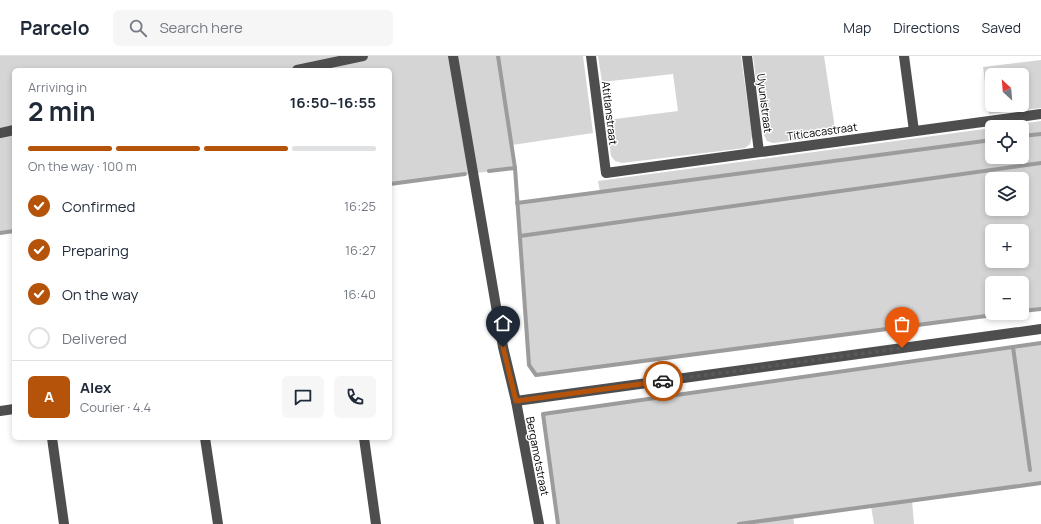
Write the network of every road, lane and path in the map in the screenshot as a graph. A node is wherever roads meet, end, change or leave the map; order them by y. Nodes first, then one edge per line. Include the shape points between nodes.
1 (363, 56) edge
2 (453, 56) edge
3 (590, 56) edge
4 (747, 56) edge
5 (904, 56) edge
6 (306, 68) edge
7 (1041, 114) edge
8 (12, 130) edge
9 (914, 131) junction
10 (0, 133) edge
11 (759, 152) junction
12 (606, 173) joint
13 (1041, 329) edge
14 (516, 401) junction
15 (12, 409) edge
16 (0, 411) edge
17 (52, 440) edge
18 (205, 440) edge
19 (364, 440) edge
20 (64, 524) edge
21 (218, 524) edge
22 (376, 524) edge
23 (539, 524) edge

1 - 6 street
2 - 14 street, Bergamotstraat via 503,347
3 - 12 street, Atitlanstraat
4 - 11 street, Uyunistraat
5 - 9 street
7 - 9 street, Titicacastraat
8 - 10 street
9 - 11 street, Titicacastraat
11 - 12 street, Titicacastraat
13 - 14 street
14 - 23 street, Bergamotstraat
15 - 16 street
17 - 20 street
18 - 21 street
19 - 22 street

